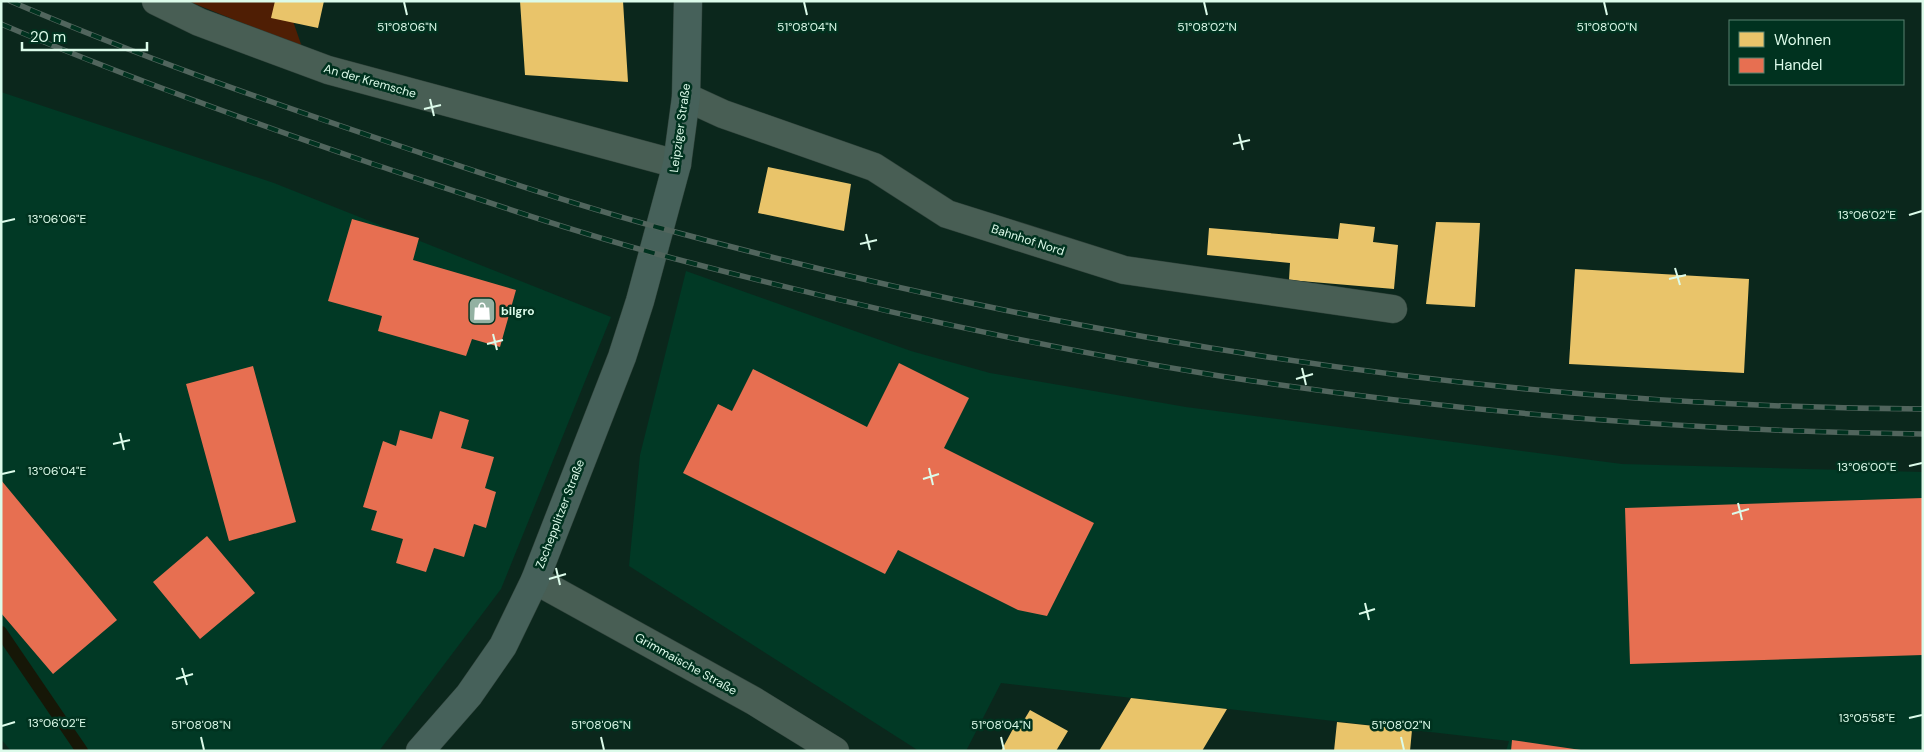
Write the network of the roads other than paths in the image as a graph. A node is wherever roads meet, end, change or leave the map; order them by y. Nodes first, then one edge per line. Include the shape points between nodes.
1 (156, 1) edge
2 (688, 1) edge
3 (686, 97) junction
4 (677, 164) junction
5 (654, 253) joint
6 (1393, 309) dead end
7 (535, 580) junction
8 (420, 751) edge
9 (835, 751) edge

1 - 4 street, An der Kremsche via 199,22 328,70
2 - 3 main road, Leipziger Straße
3 - 4 main road, Leipziger Straße
3 - 6 street, Bahnhof Nord via 723,114 874,167 947,214 1124,270
4 - 5 main road, Leipziger Straße
5 - 7 main road, Zschepplitzer Straße via 622,358
7 - 8 main road, Zschepplitzer Straße via 503,646 469,695
7 - 9 street, Grimmaische Straße

